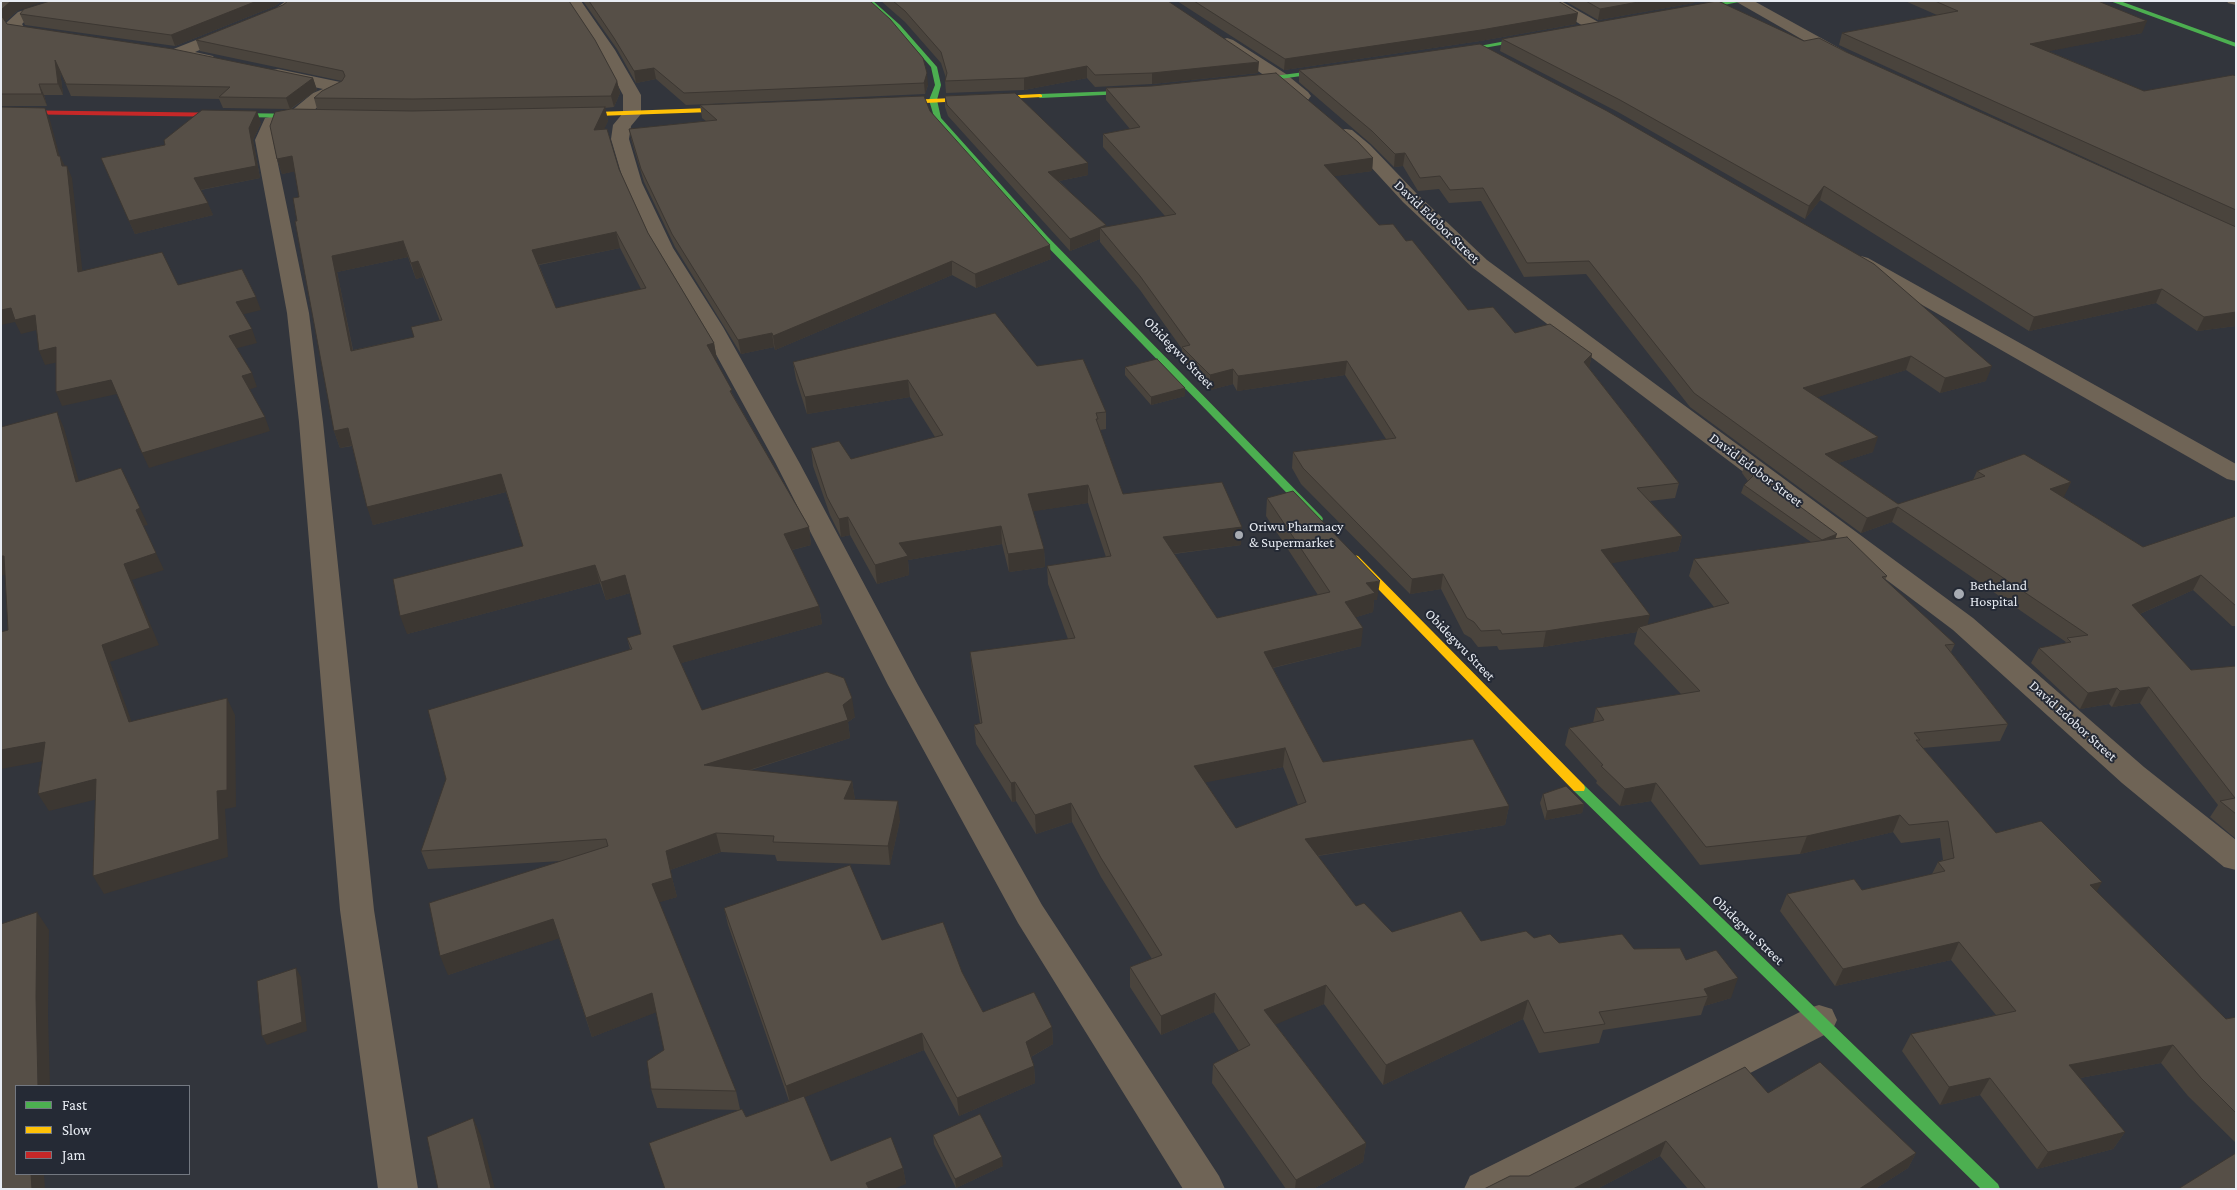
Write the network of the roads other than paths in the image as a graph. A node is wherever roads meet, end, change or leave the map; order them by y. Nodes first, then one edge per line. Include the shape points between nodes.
1 (69, 1) edge
2 (297, 1) edge
3 (573, 1) edge
4 (869, 1) edge
5 (1549, 1) edge
6 (1741, 1) edge
7 (2112, 1) edge
8 (2232, 1) edge
9 (2236, 2) edge
10 (1672, 13) edge
11 (1599, 26) joint
12 (1575, 30) edge
13 (1214, 35) edge
14 (1547, 35) edge
15 (65, 37) edge
16 (2236, 44) edge
17 (1480, 48) junction
18 (1442, 53) edge
19 (1506, 62) edge
20 (225, 63) edge
21 (1858, 63) edge
22 (1347, 68) edge
23 (254, 69) edge
24 (1280, 78) junction
25 (1231, 83) edge
26 (1152, 91) edge
27 (933, 100) junction
28 (873, 103) edge
29 (746, 109) edge
30 (1, 112) edge
31 (632, 114) junction
32 (296, 116) junction
33 (324, 116) edge
34 (553, 116) edge
35 (1844, 252) edge
36 (2236, 474) edge
37 (1329, 531) edge
38 (1349, 552) edge
39 (2236, 858) edge
40 (1819, 1020) junction
41 (398, 1189) edge
42 (1205, 1189) edge
43 (1484, 1189) edge
44 (1992, 1189) edge

1 - 15 street via 23,15 14,23 19,30
2 - 20 street via 281,11 168,52
3 - 31 street via 607,50 632,95
4 - 27 street via 898,26 934,67 938,85
5 - 11 street
6 - 10 street
6 - 21 street
7 - 16 street
8 - 9 lane
11 - 12 street
13 - 24 street, David Edobor Street
14 - 17 street
17 - 18 street
17 - 19 street
22 - 24 street
23 - 32 street via 339,87 319,97
24 - 25 street
24 - 39 street, David Edobor Street via 1364,149 1480,264 1963,624 2132,774
26 - 27 street
27 - 28 street
27 - 37 street, Obidegwu Street via 938,118 1044,238
29 - 31 street
30 - 32 street
31 - 34 street
31 - 42 street via 622,125 620,139 633,183 663,248 712,327 782,454 1030,914
32 - 33 street
32 - 41 street via 271,122 264,140 298,313 357,910
35 - 36 street
38 - 40 street, Obidegwu Street via 1561,771
40 - 43 street
40 - 44 street, Obidegwu Street

